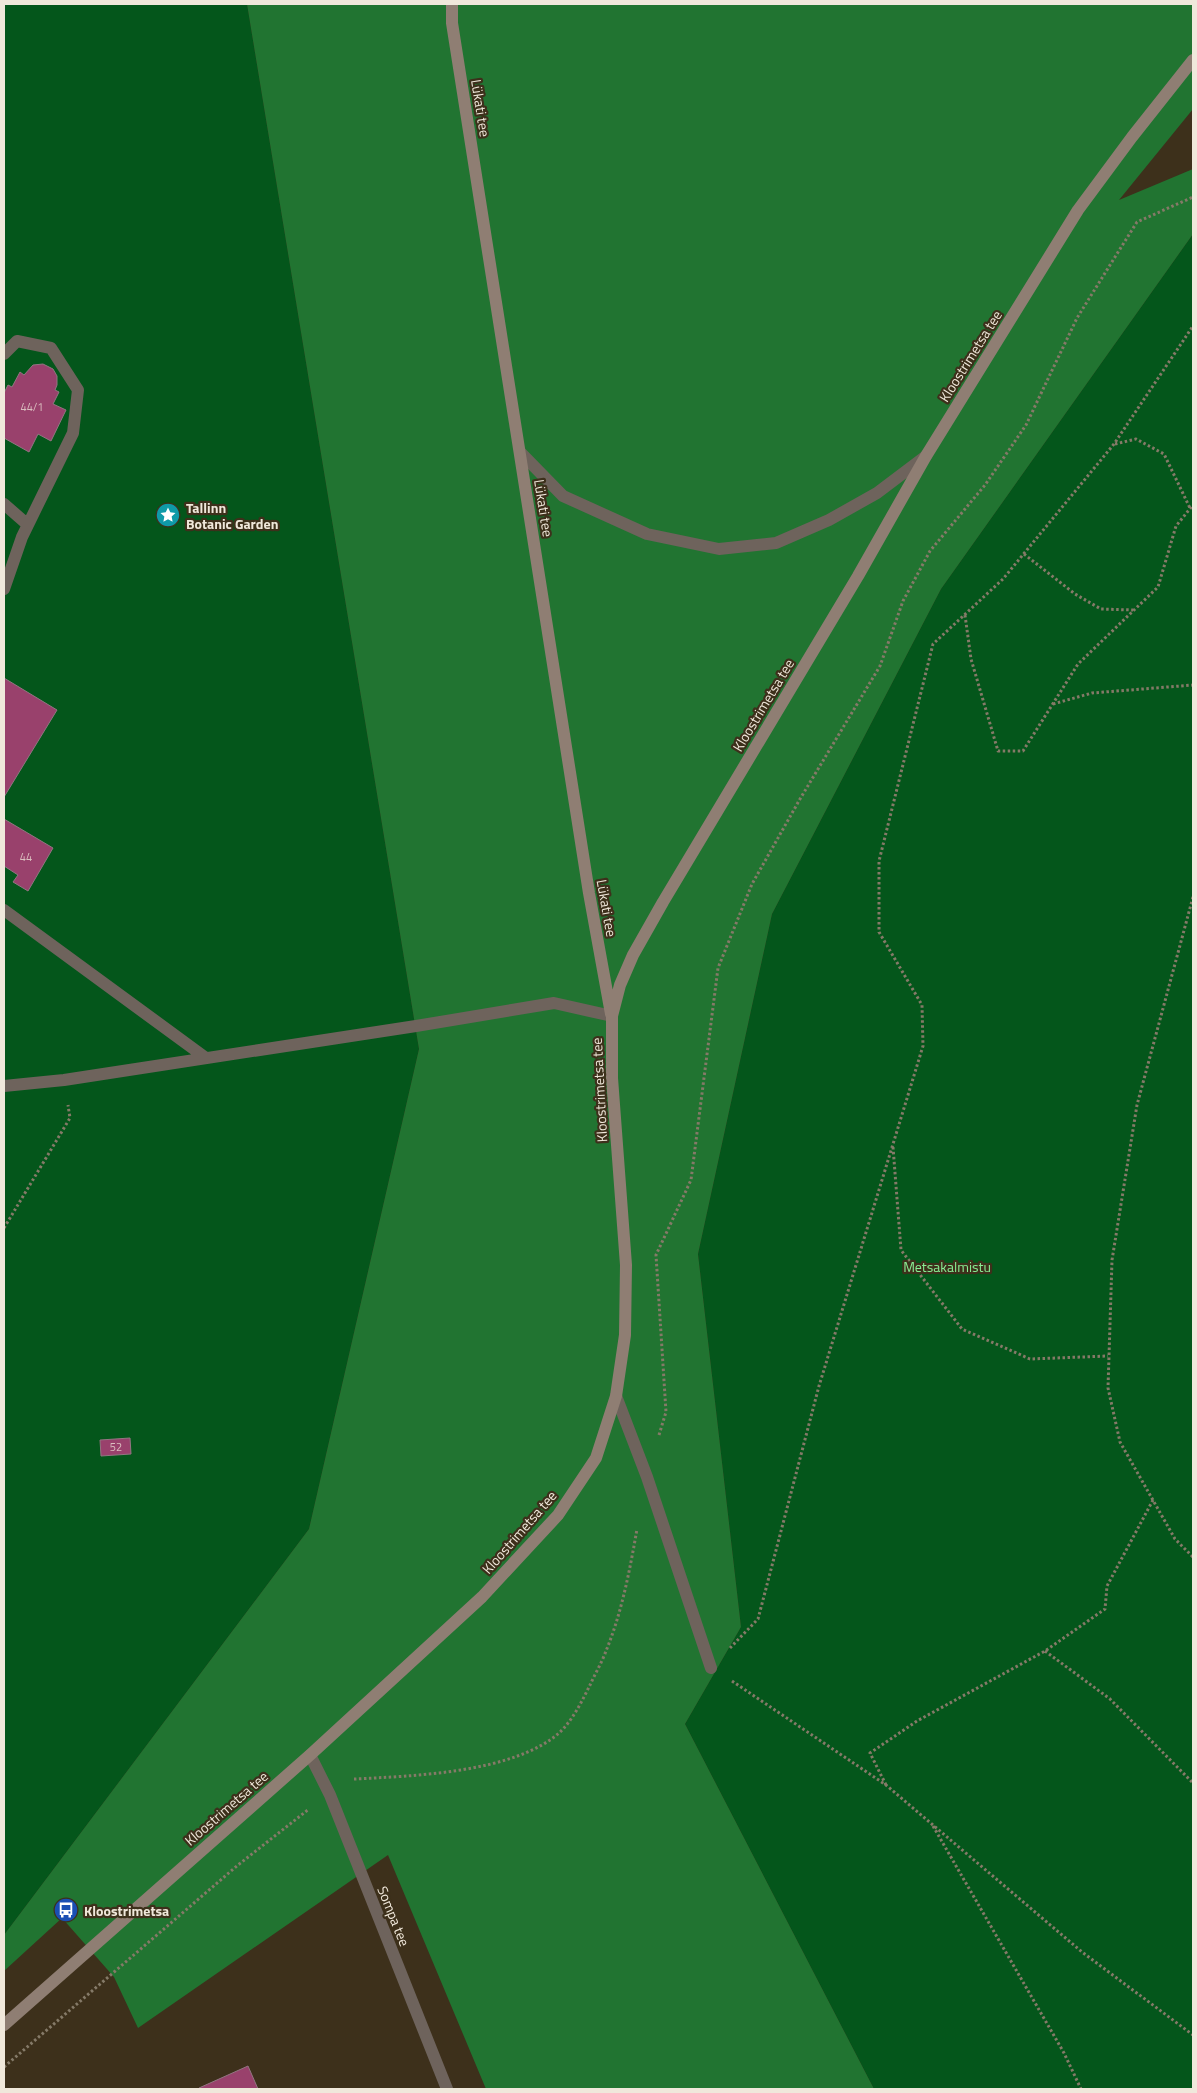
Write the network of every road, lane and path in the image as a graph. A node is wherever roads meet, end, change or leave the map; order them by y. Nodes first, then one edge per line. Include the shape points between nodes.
1 (452, 4) edge
2 (1193, 60) edge
3 (1193, 197) edge
4 (1193, 326) edge
5 (4, 354) edge
6 (1114, 444) junction
7 (520, 452) junction
8 (926, 456) junction
9 (4, 504) edge
10 (1192, 507) edge
11 (28, 525) junction
12 (1024, 554) junction
13 (4, 589) edge
14 (1134, 610) junction
15 (965, 614) junction
16 (1193, 685) edge
17 (1052, 704) junction
18 (1193, 897) edge
19 (4, 910) edge
20 (612, 1016) junction
21 (206, 1058) junction
22 (64, 1080) junction
23 (4, 1086) edge
24 (893, 1144) junction
25 (4, 1228) edge
26 (1109, 1356) junction
27 (616, 1396) junction
28 (647, 1476) junction
29 (1153, 1500) junction
30 (638, 1523) dead end
31 (1193, 1557) edge
32 (1045, 1651) junction
33 (711, 1668) junction
34 (310, 1755) junction
35 (354, 1779) dead end
36 (1193, 1783) edge
37 (886, 1785) junction
38 (310, 1808) dead end
39 (931, 1824) junction
40 (4, 2025) edge
41 (1193, 2035) edge
42 (4, 2067) edge
43 (447, 2089) edge
44 (1082, 2089) edge

1 - 7 main road, Lükati tee via 452,23
2 - 8 main road, Kloostrimetsa tee via 1078,210
3 - 28 path via 1138,222 1115,257 1077,318 1026,425 984,485 930,551 903,601 880,666 752,884 718,968 692,1180 656,1256 666,1412
4 - 6 path
5 - 11 street via 17,341 51,348 78,390 73,433
6 - 10 path via 1136,439 1164,454
6 - 12 path
7 - 8 street via 563,496 647,534 720,549 776,543 829,520 877,493
7 - 20 main road, Lükati tee via 589,893
8 - 20 main road, Kloostrimetsa tee via 633,955
9 - 11 street
10 - 14 path via 1176,526 1158,587
11 - 13 street
12 - 14 path via 1075,594 1101,609
12 - 15 path via 1003,579
14 - 17 path via 1078,664
15 - 17 path via 971,659 998,751 1023,751
15 - 24 path via 933,644 879,861 879,932 922,1005 923,1046
16 - 17 path via 1092,693
18 - 26 path via 1137,1105 1112,1260
19 - 21 street
20 - 21 street via 554,1003
20 - 27 main road, Kloostrimetsa tee via 612,1078 626,1265 625,1336
21 - 22 street
22 - 23 street
22 - 25 path via 70,1118
24 - 26 path via 901,1250 962,1329 1030,1359
24 - 33 path via 819,1386 758,1619
26 - 29 path via 1108,1388 1120,1442
27 - 28 street
27 - 34 main road, Kloostrimetsa tee via 596,1458 558,1515 482,1596
28 - 33 street
29 - 31 path via 1175,1539
29 - 32 path via 1107,1586 1105,1609
30 - 35 path via 628,1579 607,1650 579,1707 560,1732 530,1752 486,1766
32 - 36 path via 1110,1699
32 - 37 path via 916,1721 870,1753
33 - 37 path
34 - 40 main road, Kloostrimetsa tee
34 - 43 street, Sompa tee via 330,1795
37 - 39 path
38 - 42 path via 231,1871
39 - 41 path via 1082,1952
39 - 44 path

